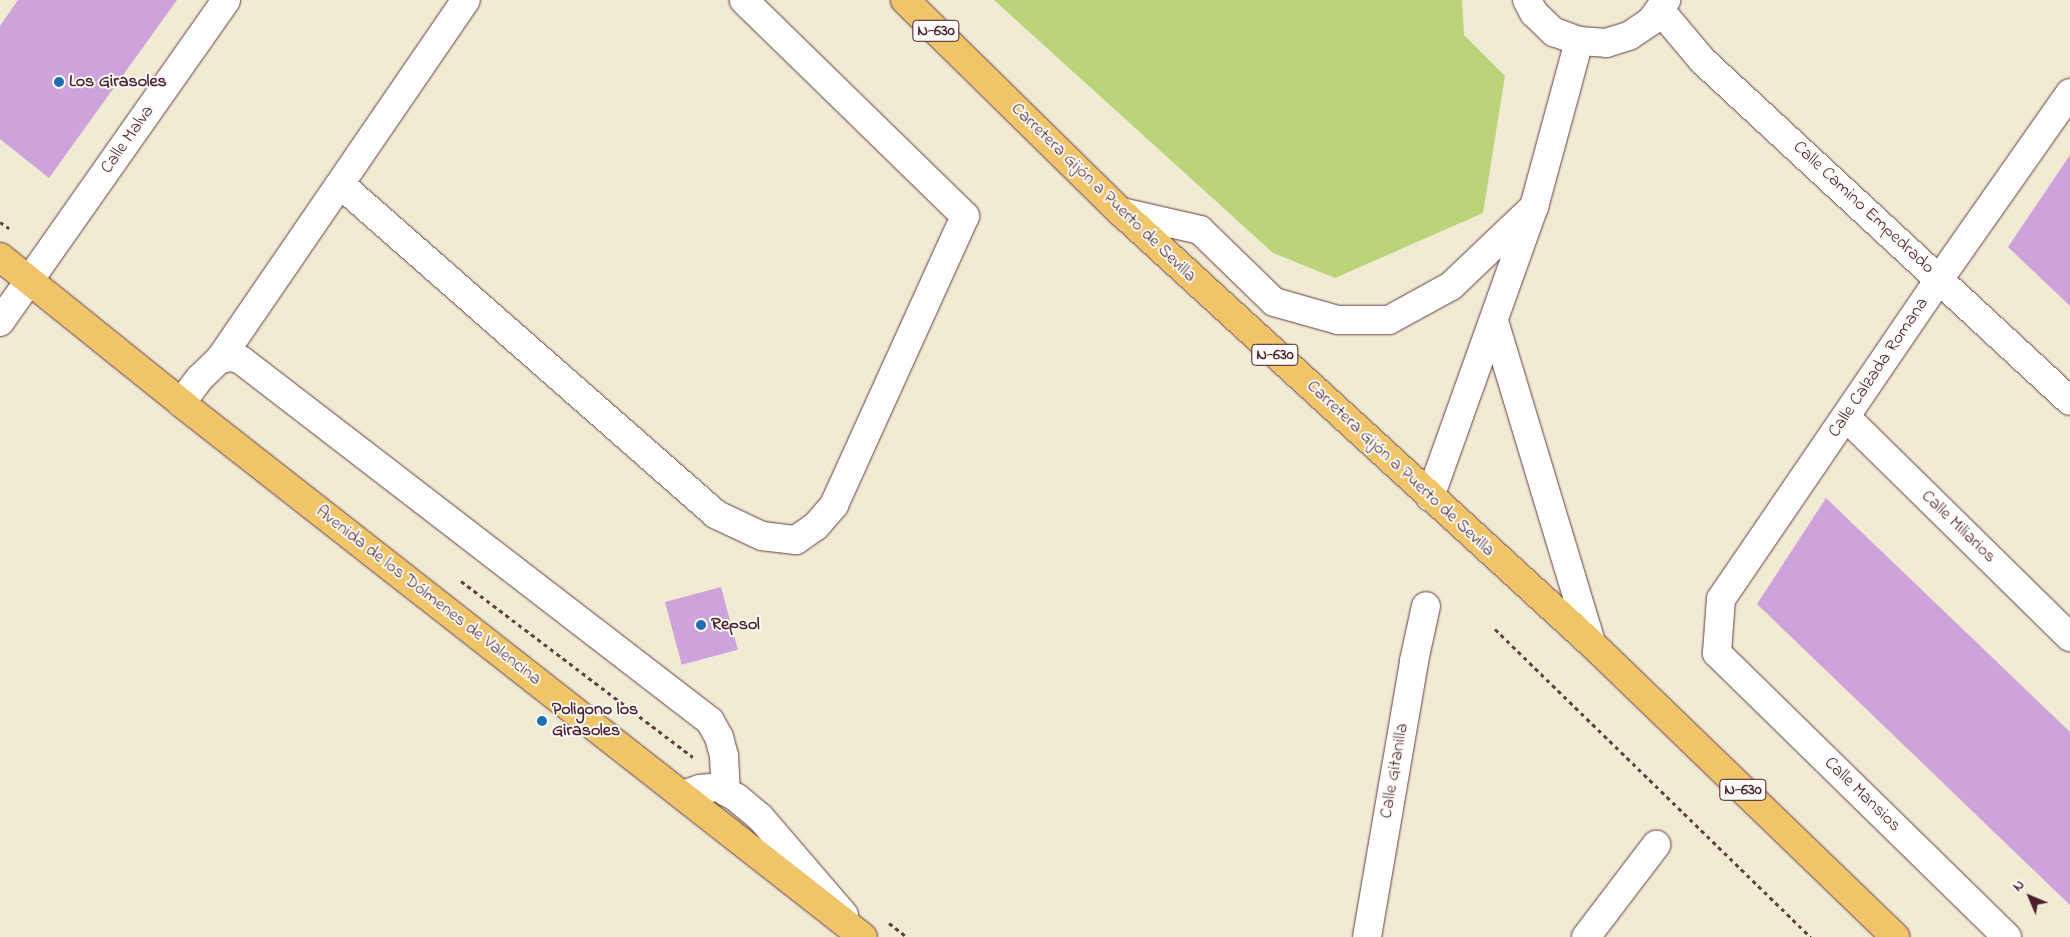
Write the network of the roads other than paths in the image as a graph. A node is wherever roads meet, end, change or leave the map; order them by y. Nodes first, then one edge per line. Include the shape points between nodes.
1 (226, 0) edge
2 (466, 0) edge
3 (744, 0) edge
4 (905, 0) edge
5 (922, 0) edge
6 (1528, 0) edge
7 (1663, 5) edge
8 (1579, 42) junction
9 (967, 61) junction
10 (2070, 93) edge
11 (340, 184) junction
12 (1534, 207) junction
13 (1121, 212) junction
14 (0, 256) edge
15 (1940, 278) junction
16 (30, 279) junction
17 (1494, 321) junction
18 (0, 322) edge
19 (220, 359) junction
20 (2070, 402) edge
21 (181, 403) junction
22 (1846, 417) junction
23 (1430, 497) junction
24 (1426, 606) dead end
25 (2070, 637) edge
26 (1591, 644) junction
27 (1717, 654) joint
28 (726, 782) junction
29 (682, 795) junction
30 (1656, 845) dead end
31 (862, 937) edge
32 (1367, 937) edge
33 (1586, 937) edge
34 (1895, 937) edge
35 (2007, 937) edge

1 - 16 street, Calle Malva
2 - 11 street
3 - 11 street via 965,216 834,505 816,526 796,540 762,536 715,514
4 - 9 main road, Carretera Gijón a Puerto de Sevilla / N-630
5 - 9 street
6 - 8 street via 1534,13 1554,32
7 - 8 street via 1651,21 1628,36 1606,43
7 - 15 street, Calle Camino Empedrado via 1703,61
8 - 12 street
9 - 13 main road, Carretera Gijón a Puerto de Sevilla / N-630
10 - 15 street, Calle Calzada Romana
11 - 19 street
12 - 13 street via 1451,286 1389,320 1338,320 1274,302 1200,230
12 - 17 street
13 - 23 main road, Carretera Gijón a Puerto de Sevilla / N-630
14 - 16 main road, Avenida de los Dólmenes de Valencina
15 - 20 street, Calle Camino Empedrado
15 - 22 street, Calle Calzada Romana
16 - 18 street, Calle Malva
16 - 21 main road, Avenida de los Dólmenes de Valencina
17 - 23 street
17 - 26 street
19 - 21 street
19 - 28 street via 233,356 242,360 710,721 724,756
21 - 29 main road, Avenida de los Dólmenes de Valencina
22 - 25 street, Calle Miliarios
22 - 27 street, Calle Calzada Romana via 1721,599
23 - 26 main road, Carretera Gijón a Puerto de Sevilla / N-630
24 - 32 street, Calle Gitanilla
26 - 34 main road, Carretera Gijón a Puerto de Sevilla / N-630
27 - 35 street, Calle Mansios
28 - 29 street via 718,787
28 - 31 street
29 - 31 main road, Avenida de los Dólmenes de Valencina
30 - 33 street

